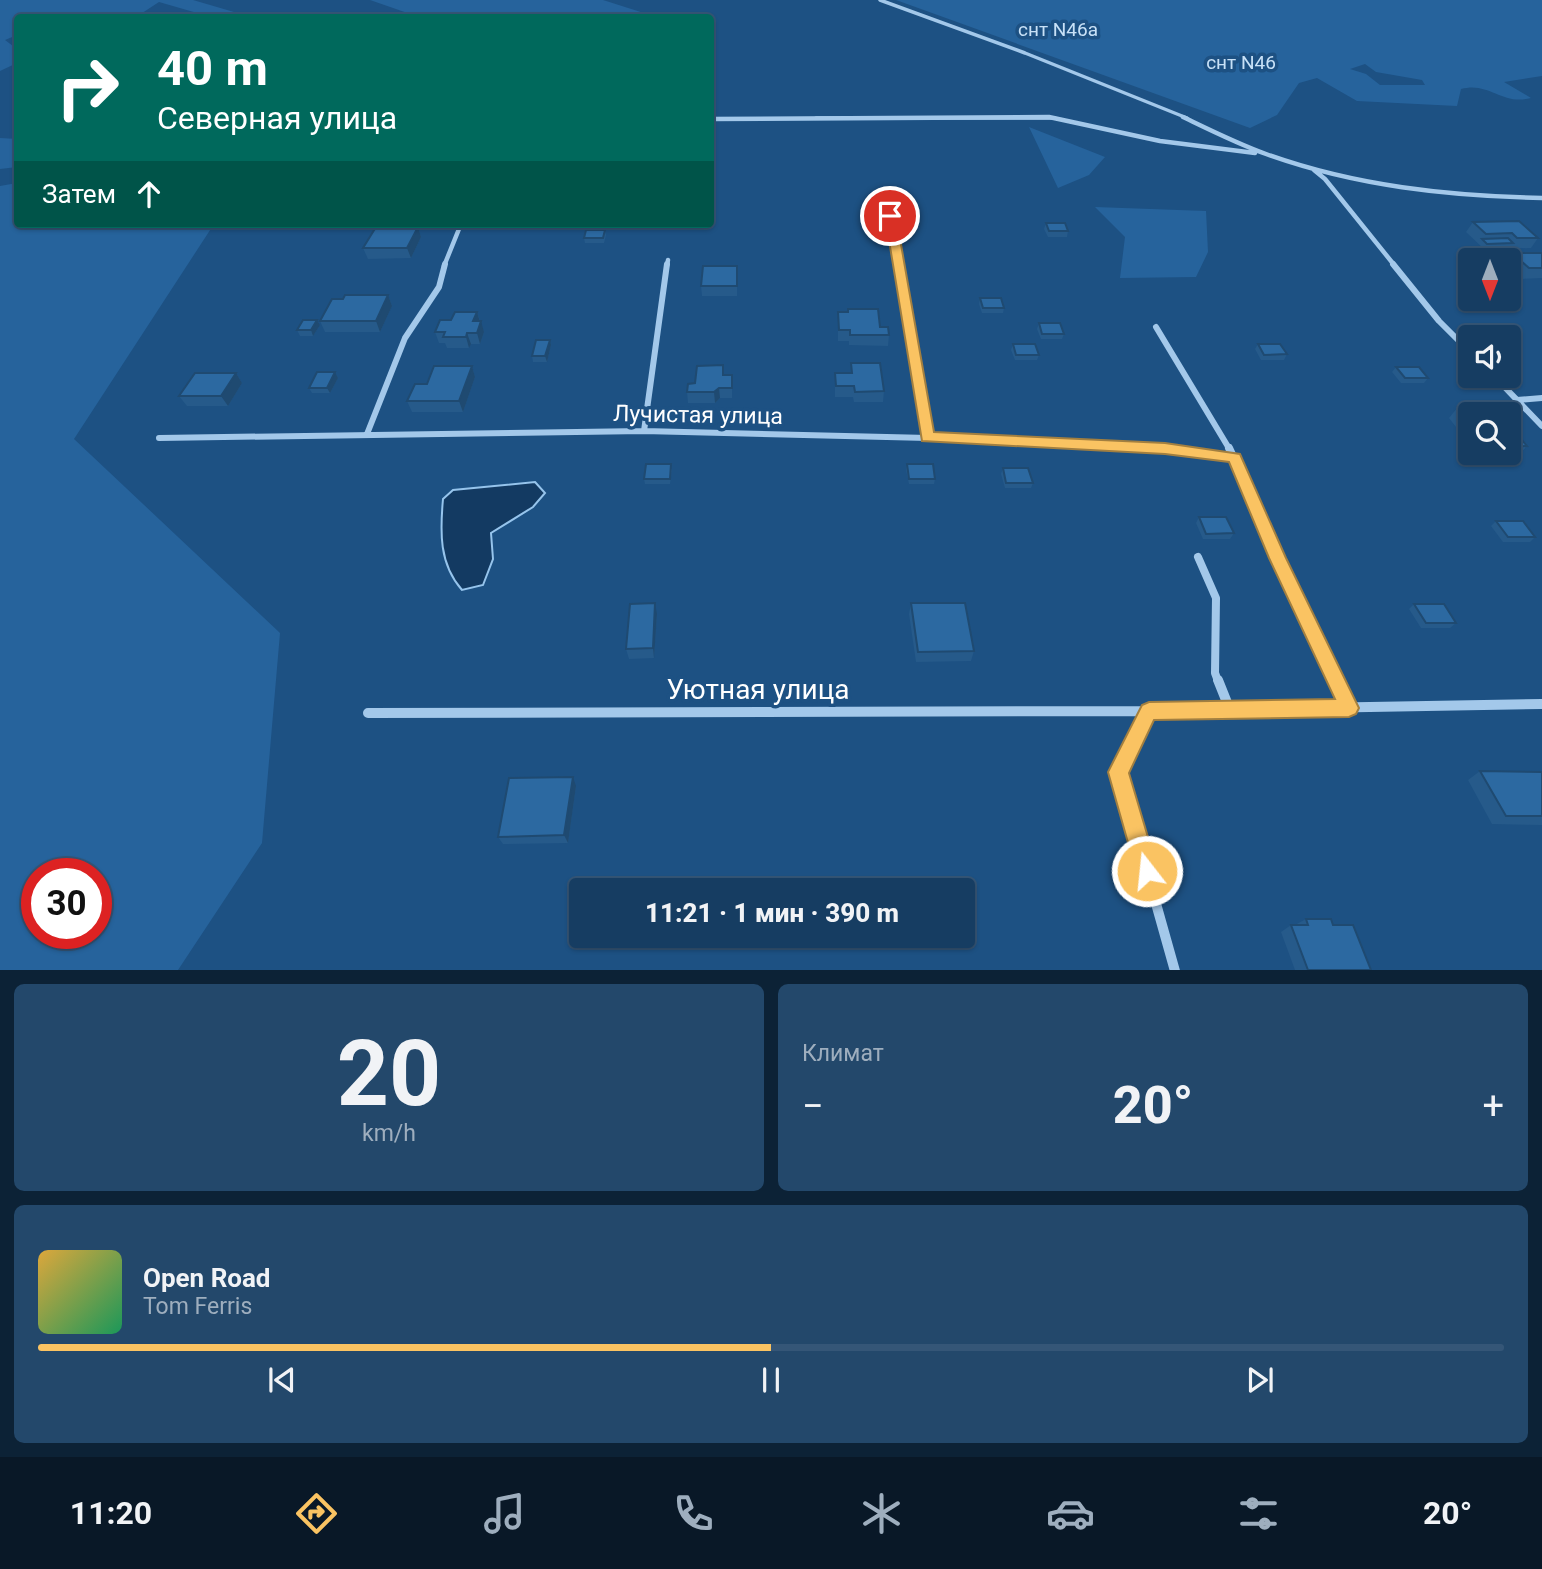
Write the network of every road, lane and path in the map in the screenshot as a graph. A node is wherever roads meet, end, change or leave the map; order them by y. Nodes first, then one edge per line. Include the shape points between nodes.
1 (880, 0) edge
2 (714, 119) edge
3 (1266, 154) junction
4 (1310, 167) junction
5 (1542, 198) edge
6 (890, 216) dead end
7 (459, 228) edge
8 (668, 260) dead end
9 (1156, 327) dead end
10 (1458, 340) edge
11 (1506, 388) edge
12 (1542, 398) edge
13 (1517, 400) junction
14 (1542, 426) edge
15 (644, 431) junction
16 (367, 434) junction
17 (159, 438) dead end
18 (928, 438) junction
19 (1235, 458) junction
20 (1198, 557) dead end
21 (1542, 704) edge
22 (1349, 708) junction
23 (1230, 710) junction
24 (1149, 711) junction
25 (368, 713) dead end
26 (1175, 970) edge

1 - 3 street via 1169,111
2 - 3 street via 1049,117 1160,141
3 - 4 street
4 - 5 street via 1432,194
4 - 10 street via 1325,178
6 - 18 street
7 - 16 street via 439,287 405,338
8 - 15 street
9 - 19 street
11 - 13 street
12 - 13 street
13 - 14 street
15 - 16 street, Лучистая улица
15 - 18 street, Лучистая улица
16 - 17 street, Лучистая улица
18 - 19 street, Лучистая улица via 1165,449
19 - 22 street
20 - 23 street via 1216,598 1215,673
21 - 22 street
22 - 23 street
23 - 24 street, Уютная улица
24 - 25 street, Уютная улица
24 - 26 street via 1119,772

